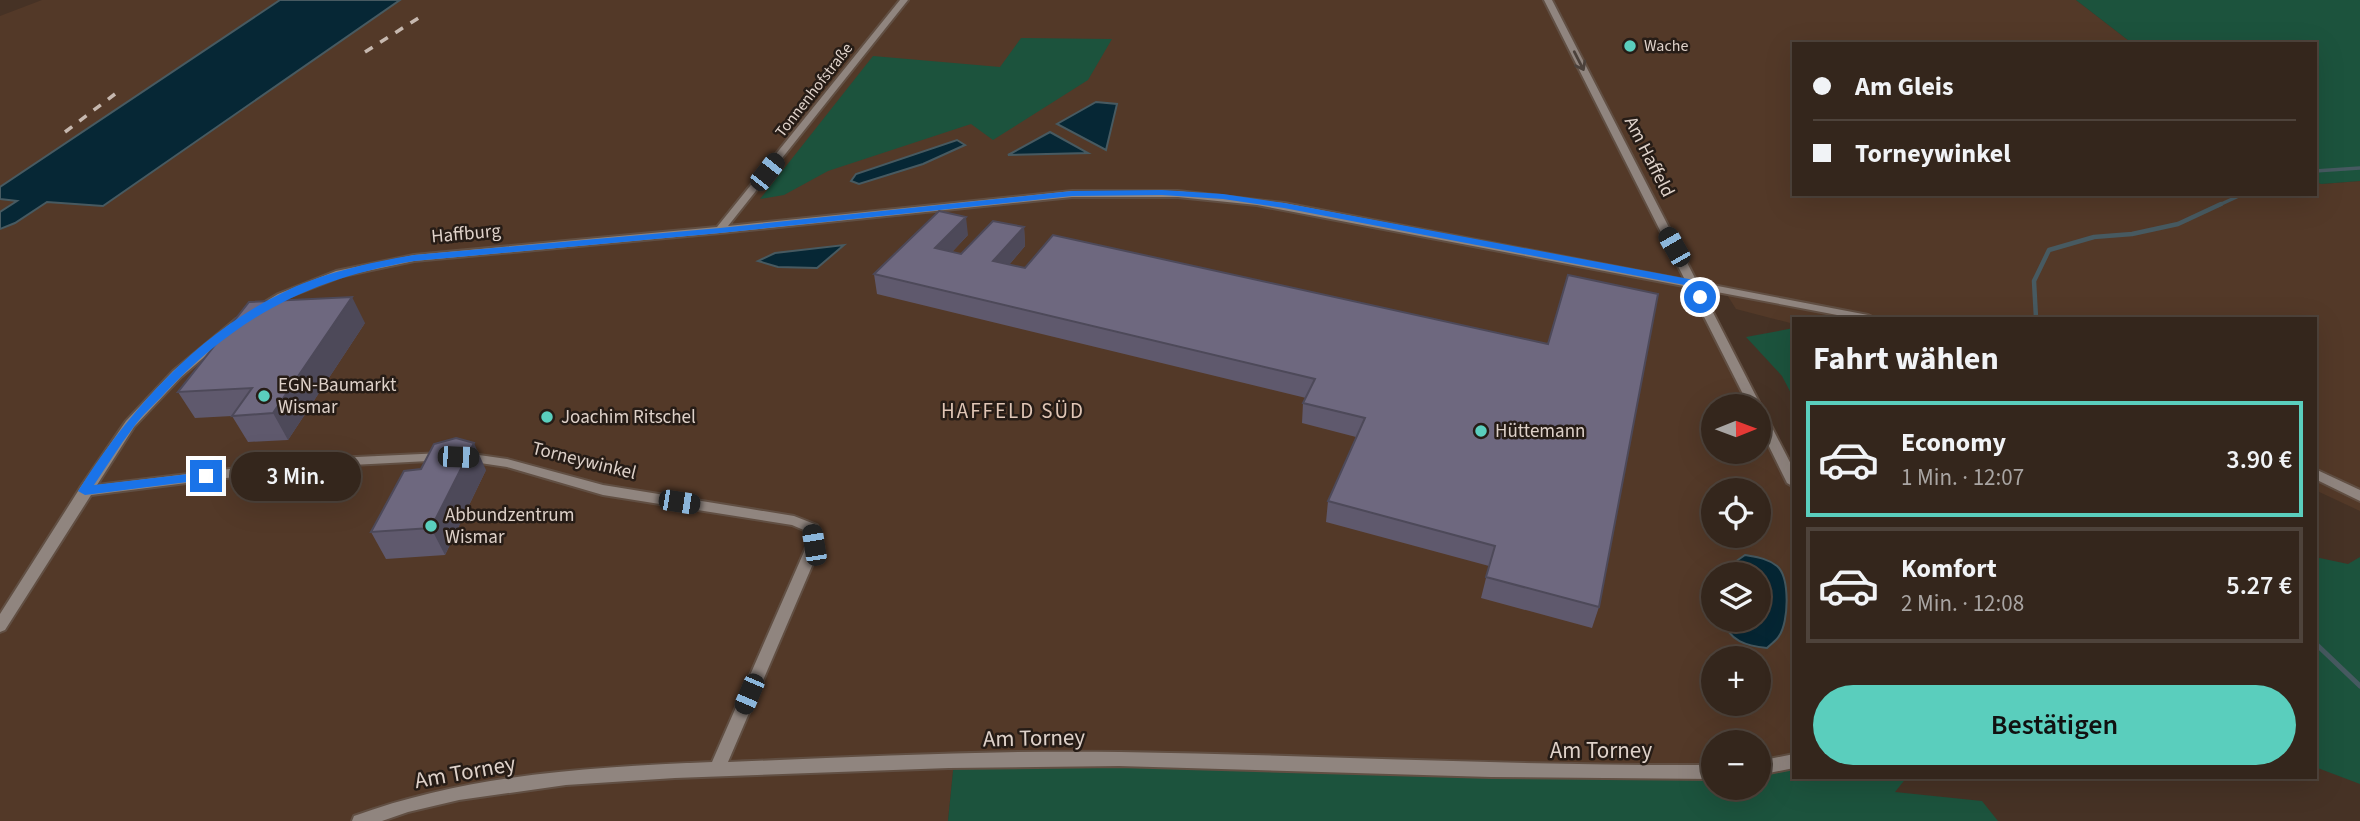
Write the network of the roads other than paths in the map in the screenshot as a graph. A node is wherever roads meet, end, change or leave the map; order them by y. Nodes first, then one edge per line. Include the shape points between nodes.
1 (904, 0) edge
2 (1548, 0) edge
3 (720, 230) junction
4 (1694, 284) junction
5 (1863, 317) edge
6 (1749, 394) edge
7 (1771, 438) edge
8 (2317, 474) edge
9 (1792, 479) edge
10 (85, 491) junction
11 (2360, 496) edge
12 (0, 626) edge
13 (1792, 761) edge
14 (1771, 766) edge
15 (717, 769) junction
16 (1701, 772) edge
17 (360, 821) edge

1 - 3 street, Tonnenhofstraße
2 -> 4 street, Am Haffeld
3 - 4 street, Haffburg via 1072,194 1202,195 1284,206
3 - 10 street, Haffburg via 414,258 375,264 313,283 253,312 177,374 130,424
4 - 5 street
4 - 6 street
7 - 9 street
8 - 11 street
10 - 12 street, Haffburg
10 - 15 street, Torneywinkel via 313,463 482,458 603,490 794,521 812,528 814,545
13 - 14 street
15 - 16 street, Am Torney via 1118,760 1592,774
15 - 17 street, Am Torney via 496,788 418,803

